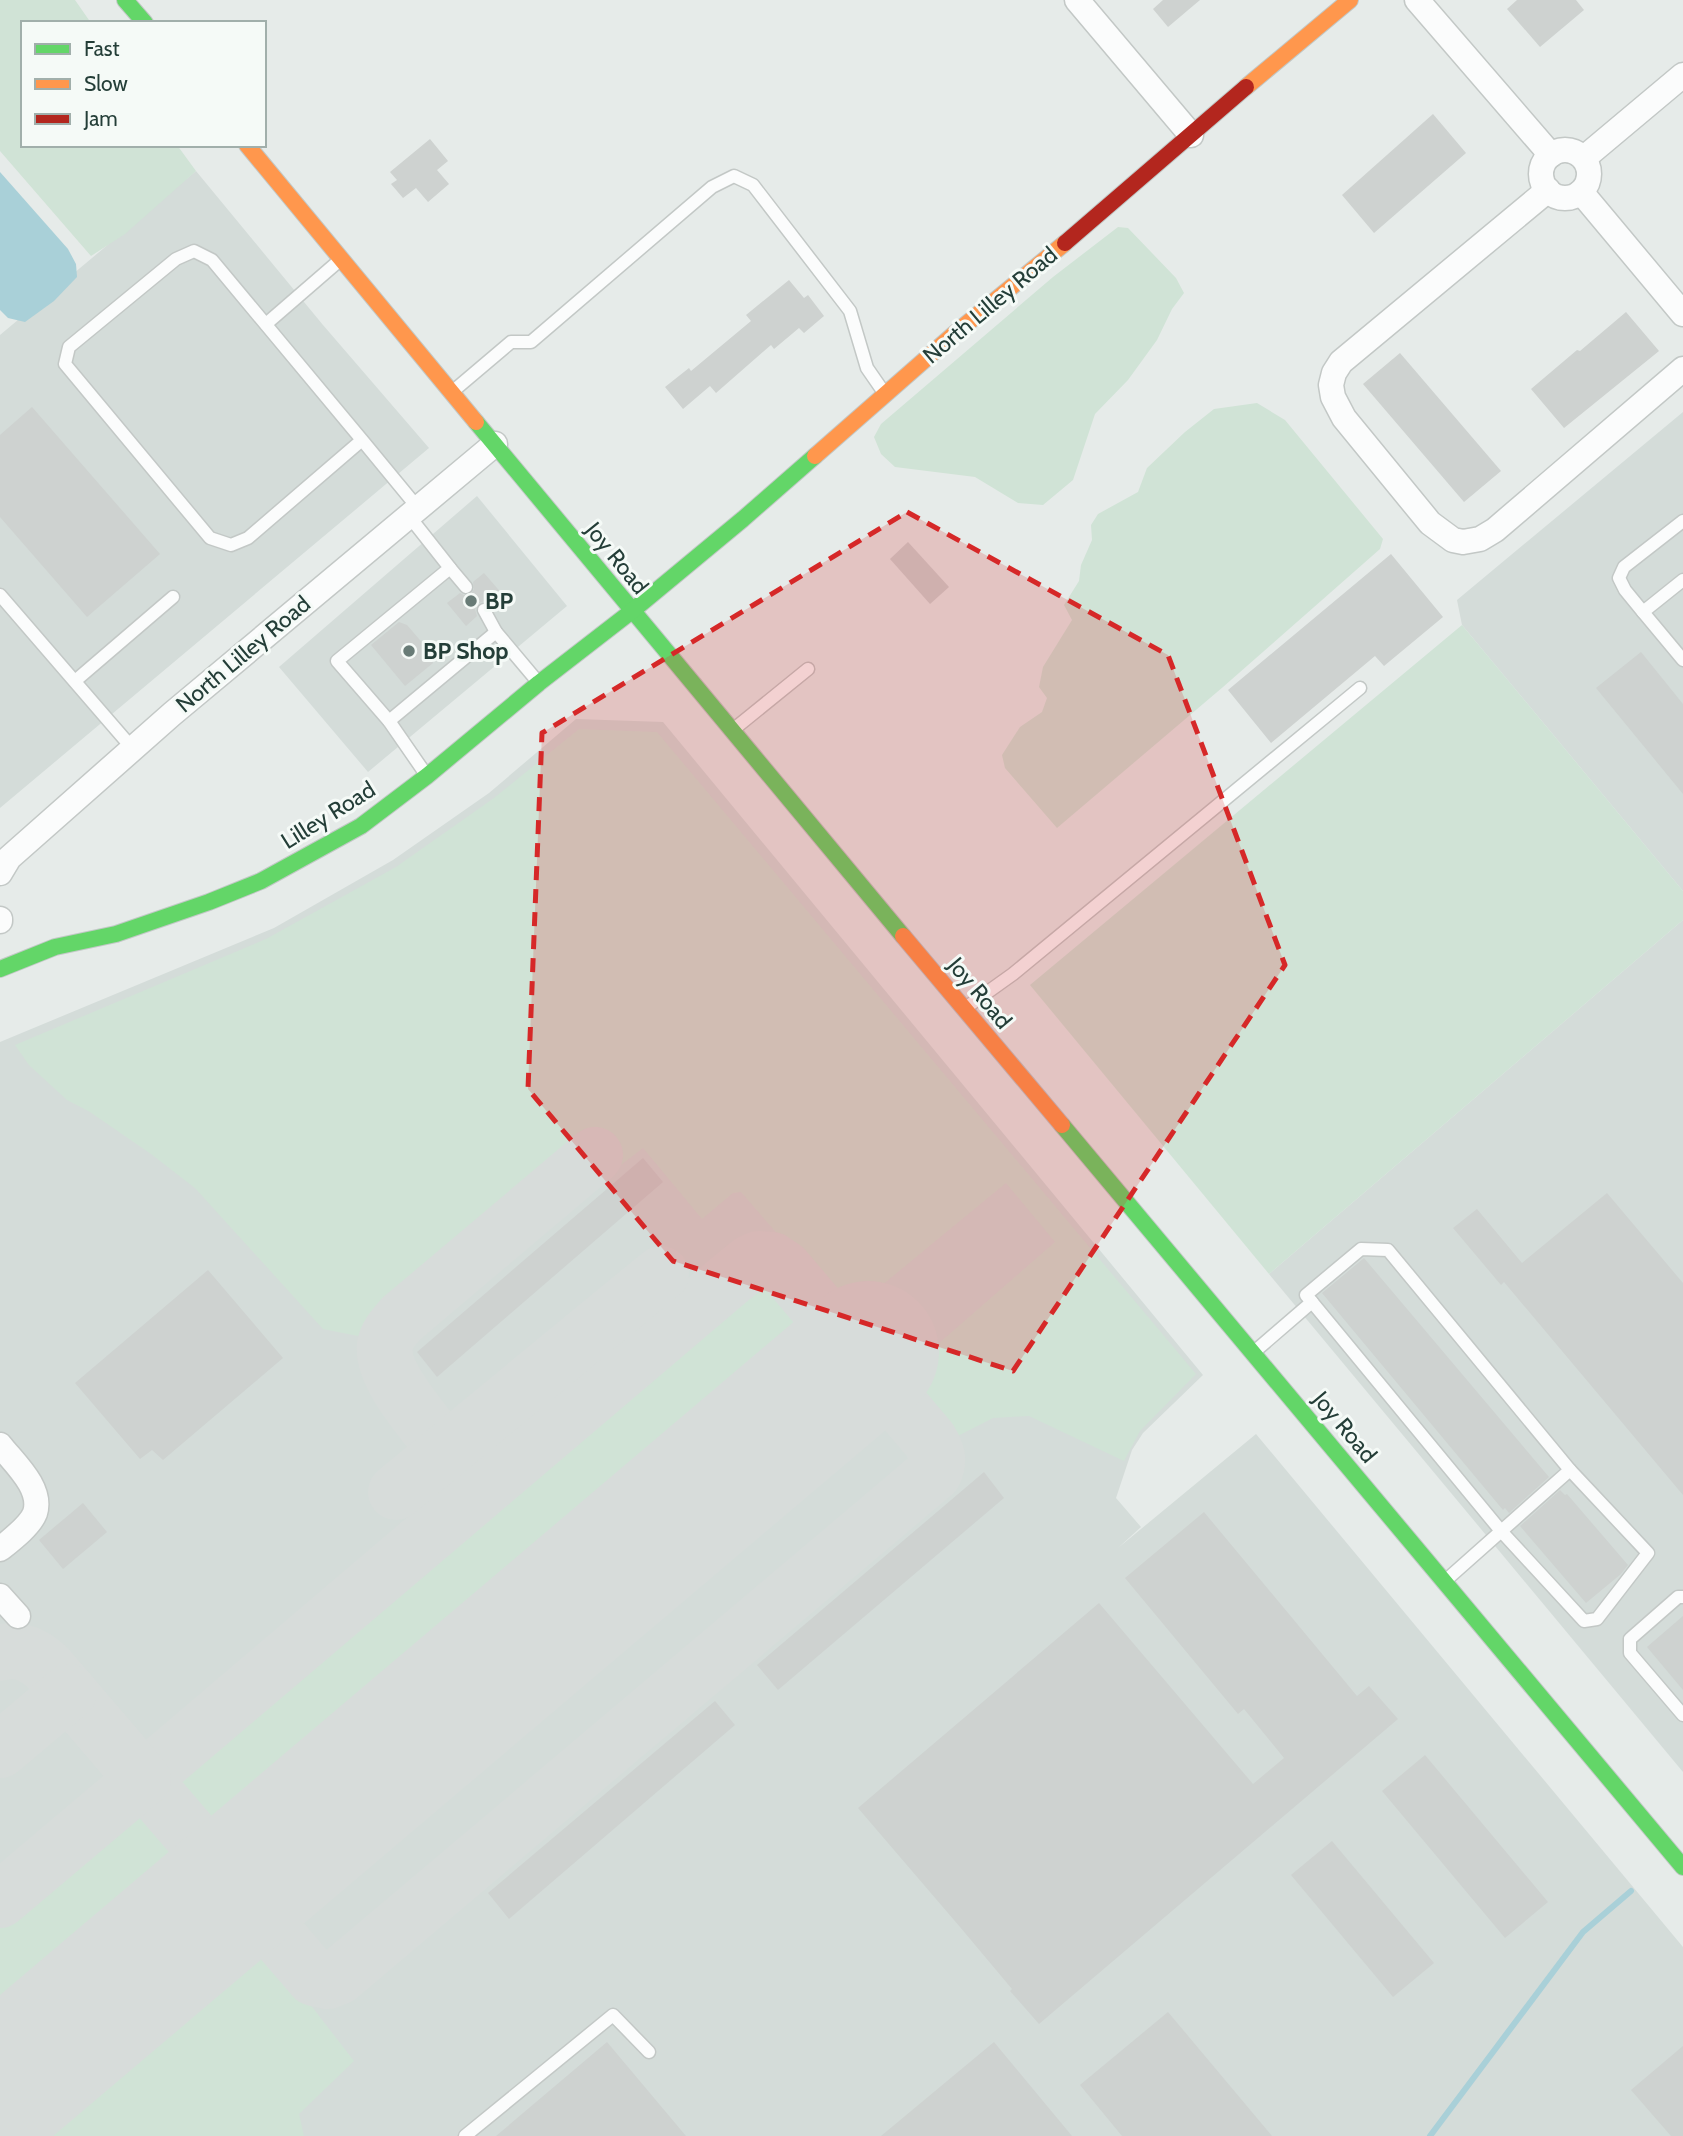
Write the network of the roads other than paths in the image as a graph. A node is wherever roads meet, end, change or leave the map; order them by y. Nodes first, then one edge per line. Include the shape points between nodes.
1 (125, 0) edge
2 (1077, 0) edge
3 (1350, 0) edge
4 (1417, 0) edge
5 (143, 21) edge
6 (1683, 75) edge
7 (1191, 135) junction
8 (249, 147) edge
9 (1551, 155) junction
10 (1584, 158) junction
11 (1548, 190) junction
12 (1581, 192) junction
13 (340, 260) junction
14 (1683, 314) edge
15 (266, 324) junction
16 (1683, 369) edge
17 (452, 392) junction
18 (885, 394) junction
19 (362, 440) junction
20 (495, 444) junction
21 (413, 512) junction
22 (1683, 521) edge
23 (450, 568) junction
24 (1683, 580) edge
25 (466, 587) dead end
26 (0, 595) edge
27 (173, 597) dead end
28 (484, 610) dead end
29 (632, 611) junction
30 (1643, 612) junction
31 (496, 632) junction
32 (1683, 660) edge
33 (808, 669) dead end
34 (75, 681) junction
35 (539, 683) junction
36 (1360, 688) dead end
37 (389, 720) junction
38 (731, 731) junction
39 (133, 748) junction
40 (427, 776) junction
41 (0, 873) edge
42 (0, 969) edge
43 (964, 1009) junction
44 (1312, 1302) junction
45 (1253, 1353) junction
46 (0, 1445) edge
47 (1570, 1470) junction
48 (1501, 1531) junction
49 (0, 1549) edge
50 (1445, 1581) junction
51 (0, 1596) edge
52 (1683, 1597) edge
53 (18, 1616) dead end
54 (1683, 1715) edge
55 (1683, 1867) edge
56 (649, 2052) dead end
57 (466, 2136) edge

1 - 5 street
2 - 7 street
3 - 7 street, North Lilley Road
4 - 9 street
6 - 10 street
7 - 18 street, North Lilley Road
8 - 13 street, Joy Road
9 - 10 street via 1564,150
9 - 11 street via 1542,175
10 - 12 street via 1589,172
11 - 12 street via 1560,197
11 - 16 street via 1341,362 1331,385 1344,418 1430,523 1463,542 1495,530
12 - 14 street
13 - 15 lane
13 - 17 street, Joy Road
15 - 19 lane
15 - 19 lane via 212,260 194,251 176,259 69,348 65,364 210,538 231,545 248,538
17 - 18 lane via 510,342 531,342 712,187 734,176 753,185 850,311 867,368
17 - 20 street, Joy Road
18 - 29 street, North Lilley Road
19 - 21 lane
20 - 21 street, North Lilley Road
20 - 29 street, Joy Road
21 - 23 lane
21 - 39 street, North Lilley Road
22 - 30 lane via 1624,567 1619,578
23 - 25 lane
23 - 37 lane via 337,661
24 - 30 lane
26 - 34 lane
27 - 34 lane
28 - 31 lane
29 - 35 street, Lilley Road
29 - 38 street, Joy Road
30 - 32 lane
31 - 35 lane
31 - 37 lane
33 - 38 lane
34 - 39 lane
35 - 40 street, Lilley Road
36 - 43 lane via 1013,974
37 - 40 lane
38 - 43 street, Joy Road
39 - 41 street, North Lilley Road via 9,858
40 - 42 street, Lilley Road via 361,826 261,881 116,934 55,947
43 - 45 street, Joy Road
44 - 45 lane
44 - 47 lane via 1306,1295 1361,1250 1388,1250
44 - 48 lane
45 - 50 street, Joy Road
46 - 49 street via 28,1480 35,1497 35,1514
47 - 48 lane
47 - 48 lane via 1648,1553 1597,1619 1584,1621
48 - 50 lane
50 - 55 street, Joy Road
51 - 53 street
52 - 54 lane via 1630,1639 1630,1653
56 - 57 lane via 613,2015

